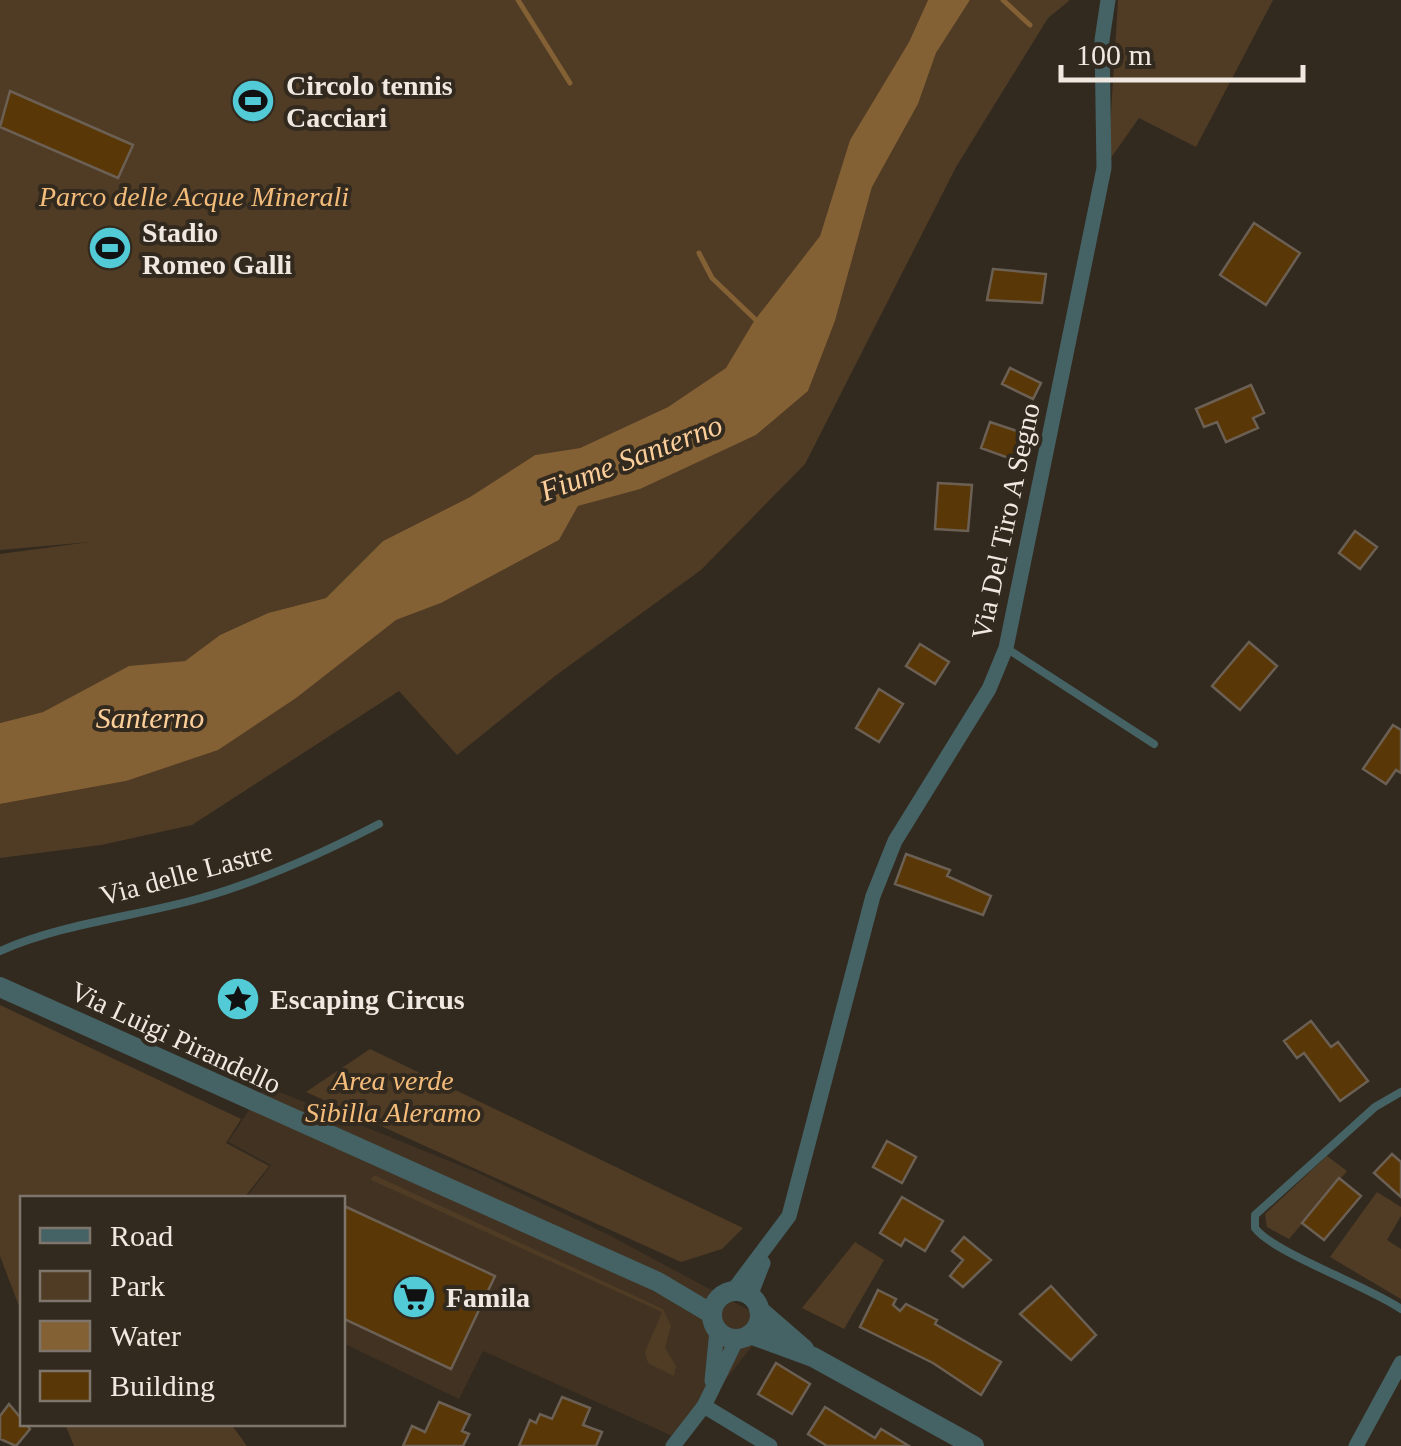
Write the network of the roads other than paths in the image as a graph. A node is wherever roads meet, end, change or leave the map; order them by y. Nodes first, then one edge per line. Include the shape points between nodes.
1 (1108, 0) edge
2 (1006, 648) junction
3 (1154, 744) dead end
4 (379, 824) dead end
5 (0, 951) edge
6 (0, 987) edge
7 (1401, 1092) edge
8 (732, 1307) junction
9 (1401, 1309) edge
10 (744, 1337) junction
11 (813, 1357) junction
12 (1401, 1363) edge
13 (708, 1399) junction
14 (673, 1446) edge
15 (770, 1446) edge
16 (974, 1446) edge
17 (1356, 1446) edge

1 - 2 street, Via Del Tiro A Segno via 1102,40 1104,168
2 - 3 lane
2 - 8 street, Via Del Tiro A Segno via 989,690 896,841 874,896 790,1216
4 - 5 lane, Via delle Lastre via 296,866 200,898 36,934
6 - 8 street, Via Luigi Pirandello via 658,1282
7 - 9 lane via 1374,1108 1255,1215 1255,1228 1275,1246
8 - 10 street, Via Luigi Pirandello
8 - 10 street via 758,1324
8 - 11 street, Via Luigi Pirandello
8 - 13 street, Via Del Tiro A Segno
10 - 11 street, Via Luigi Pirandello
10 - 13 street
11 - 16 street, Via Luigi Pirandello
12 - 17 street
13 - 14 street
13 - 15 street

